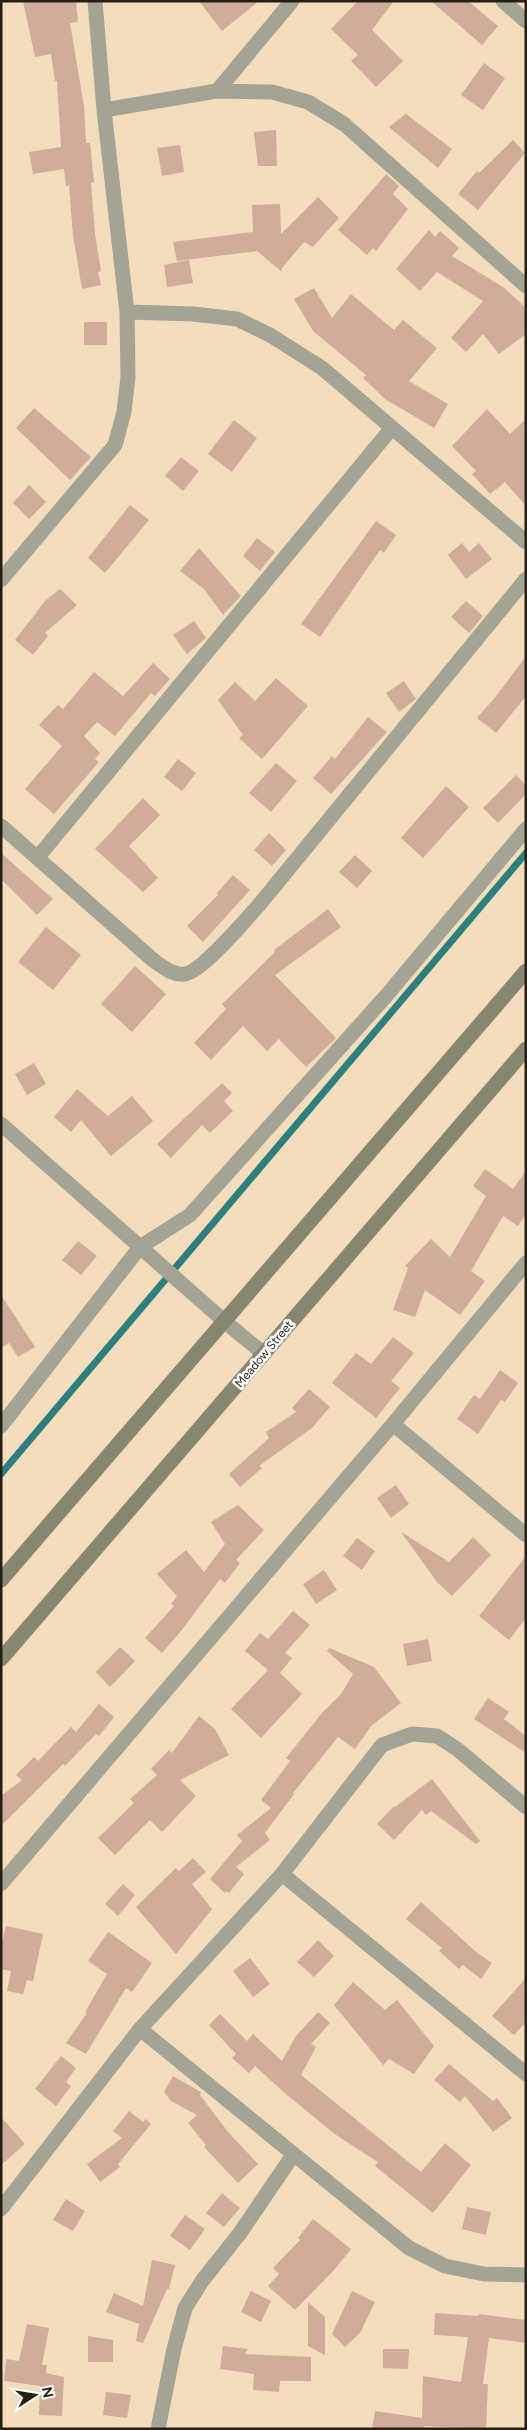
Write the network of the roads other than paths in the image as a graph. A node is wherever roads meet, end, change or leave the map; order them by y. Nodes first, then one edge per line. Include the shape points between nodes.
1 (95, 1) edge
2 (292, 1) edge
3 (503, 1) edge
4 (526, 21) edge
5 (217, 91) junction
6 (104, 110) junction
7 (526, 286) edge
8 (127, 312) junction
9 (391, 429) junction
10 (526, 542) edge
11 (526, 578) edge
12 (1, 580) edge
13 (1, 826) edge
14 (526, 829) edge
15 (38, 858) junction
16 (526, 971) edge
17 (526, 1049) edge
18 (1, 1124) edge
19 (145, 1251) junction
20 (526, 1264) edge
21 (224, 1321) junction
22 (264, 1354) junction
23 (393, 1424) junction
24 (1, 1426) edge
25 (526, 1535) edge
26 (1, 1580) edge
27 (1, 1659) edge
28 (526, 1807) edge
29 (282, 1874) junction
30 (1, 1884) edge
31 (140, 2029) junction
32 (526, 2074) edge
33 (293, 2155) junction
34 (1, 2209) edge
35 (526, 2275) edge
36 (158, 2429) edge

1 - 6 street
2 - 5 street
3 - 4 street
5 - 6 street
5 - 7 street via 272,92 299,99 344,124
6 - 8 street
8 - 9 street via 237,318 322,368
8 - 12 street via 128,377 124,412 115,445
9 - 10 street
9 - 15 street
11 - 15 street via 259,905 214,954 186,974 176,973 153,960
13 - 15 street
14 - 19 street via 386,996 190,1215
16 - 21 street
17 - 22 street, Meadow Street
18 - 19 street
19 - 21 street
19 - 24 street
20 - 23 street
21 - 22 street
21 - 26 street
22 - 27 street, Meadow Street
23 - 25 street
23 - 30 street
28 - 29 street via 437,1736 412,1734 382,1745
29 - 31 street
29 - 32 street
31 - 33 street
31 - 34 street
33 - 35 street via 408,2248 445,2266 484,2274
33 - 36 street via 186,2308

